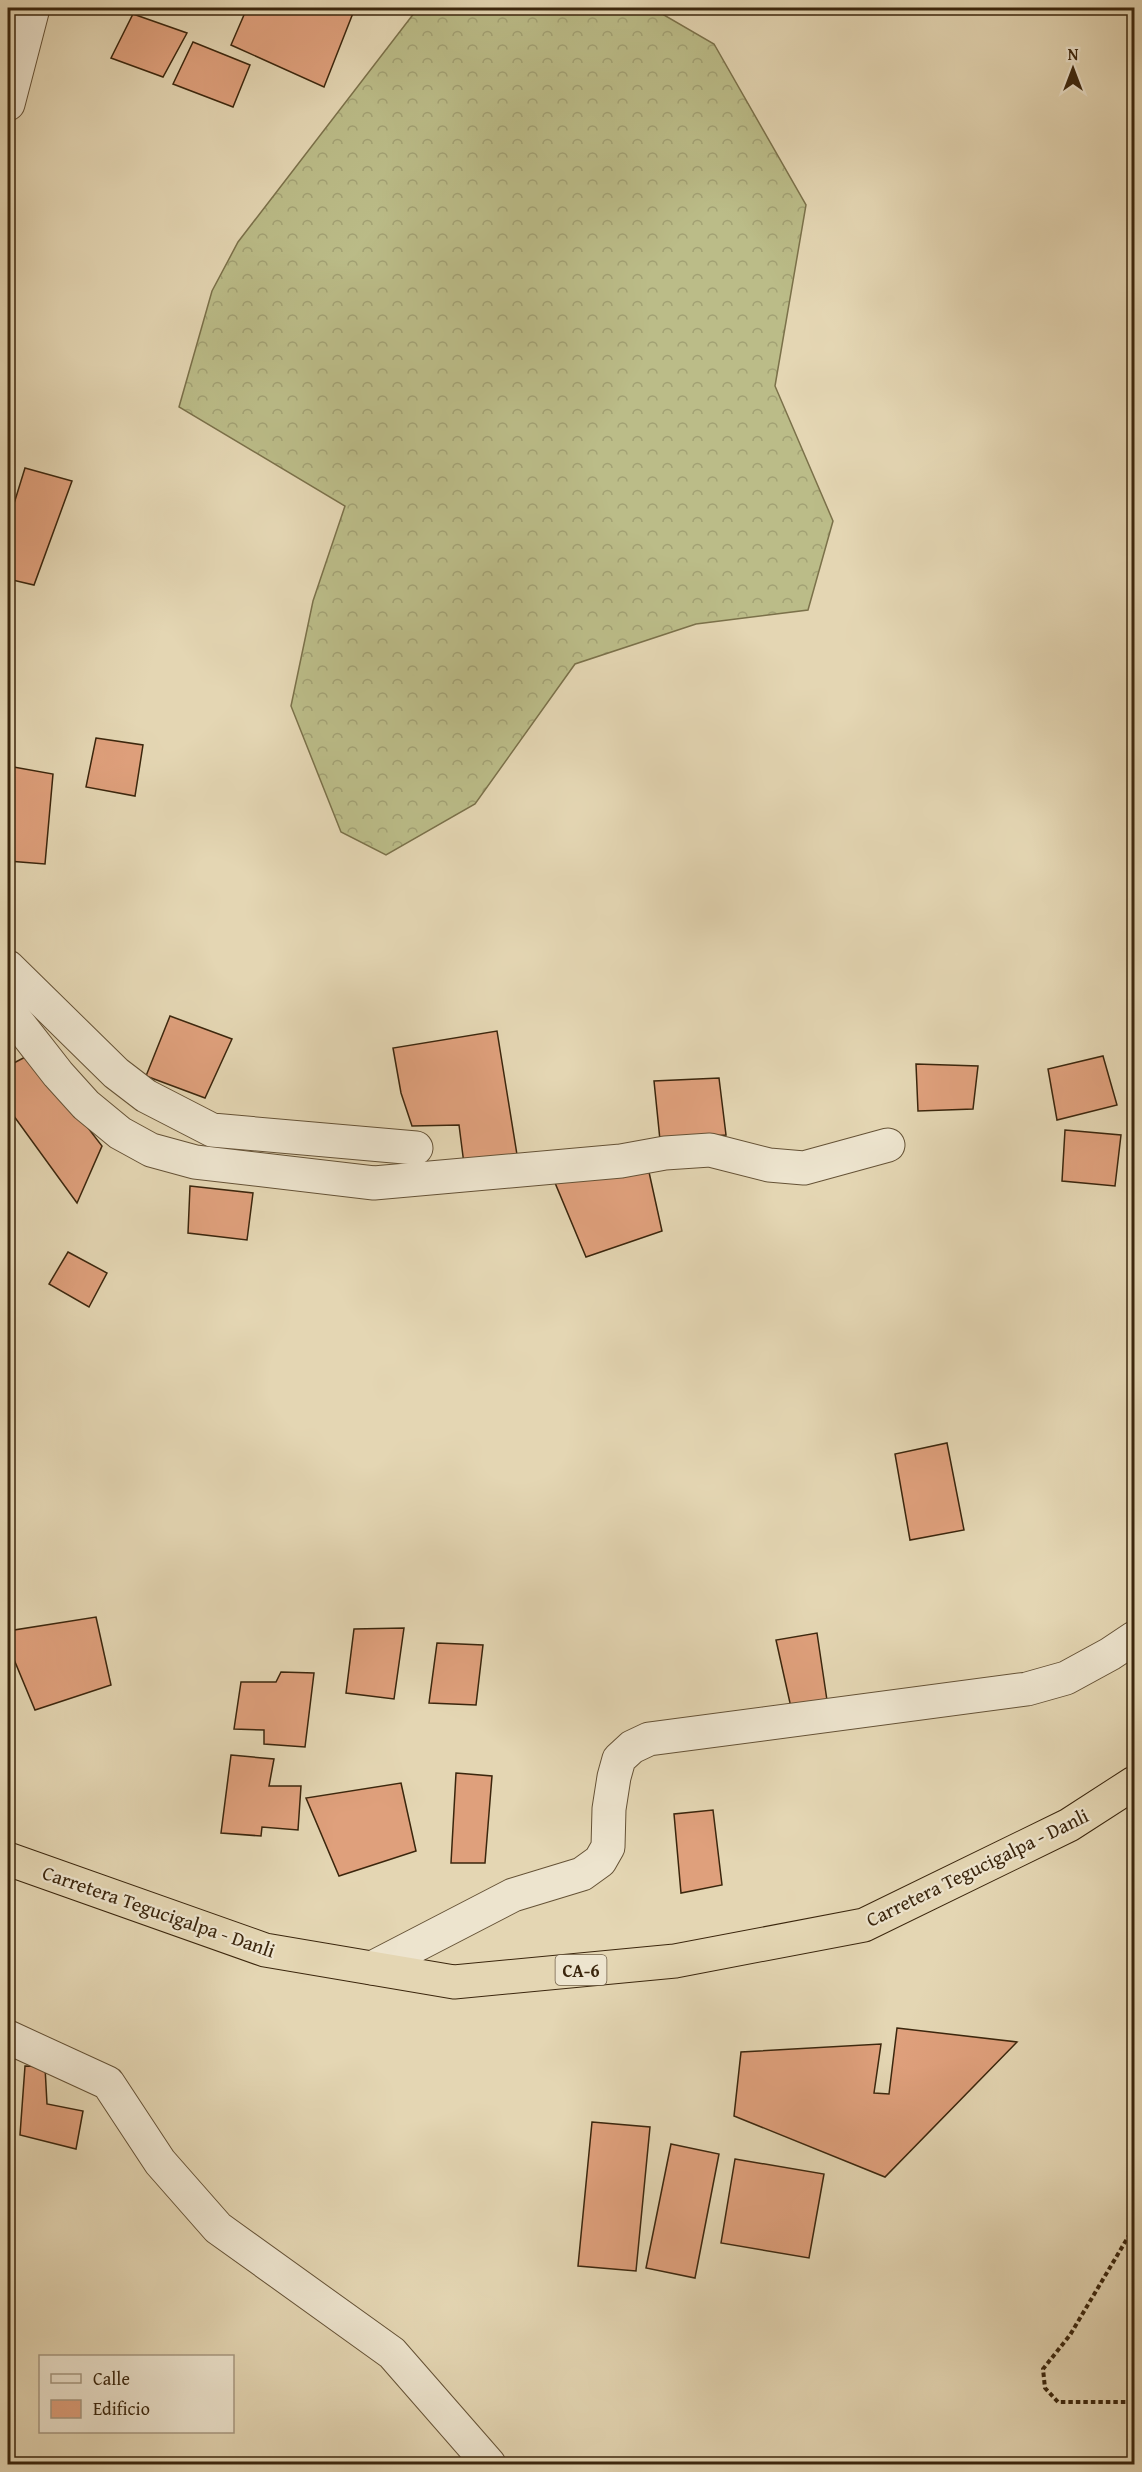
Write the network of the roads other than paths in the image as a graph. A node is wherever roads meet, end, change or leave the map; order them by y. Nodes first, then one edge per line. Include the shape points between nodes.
1 (33, 8) edge
2 (8, 104) edge
3 (8, 967) edge
4 (8, 1010) edge
5 (888, 1144) dead end
6 (416, 1148) dead end
7 (1134, 1638) edge
8 (1134, 1783) edge
9 (8, 1859) edge
10 (372, 1968) junction
11 (8, 2037) edge
12 (489, 2464) edge

1 - 2 street
3 - 6 street via 131,1084 202,1126
4 - 5 street via 86,1105 120,1133 151,1150 195,1162 374,1183 710,1150 769,1165 804,1168
7 - 10 street via 1066,1678 1027,1689 649,1739 619,1759 609,1809 608,1847 600,1861 582,1874 513,1894
8 - 10 highway, Carretera Tegucigalpa - Danli / CA-6 via 1069,1825 864,1925 675,1961 454,1982
9 - 10 highway, Carretera Tegucigalpa - Danli / CA-6 via 266,1950
11 - 12 street via 108,2083 160,2163 218,2228 392,2353

